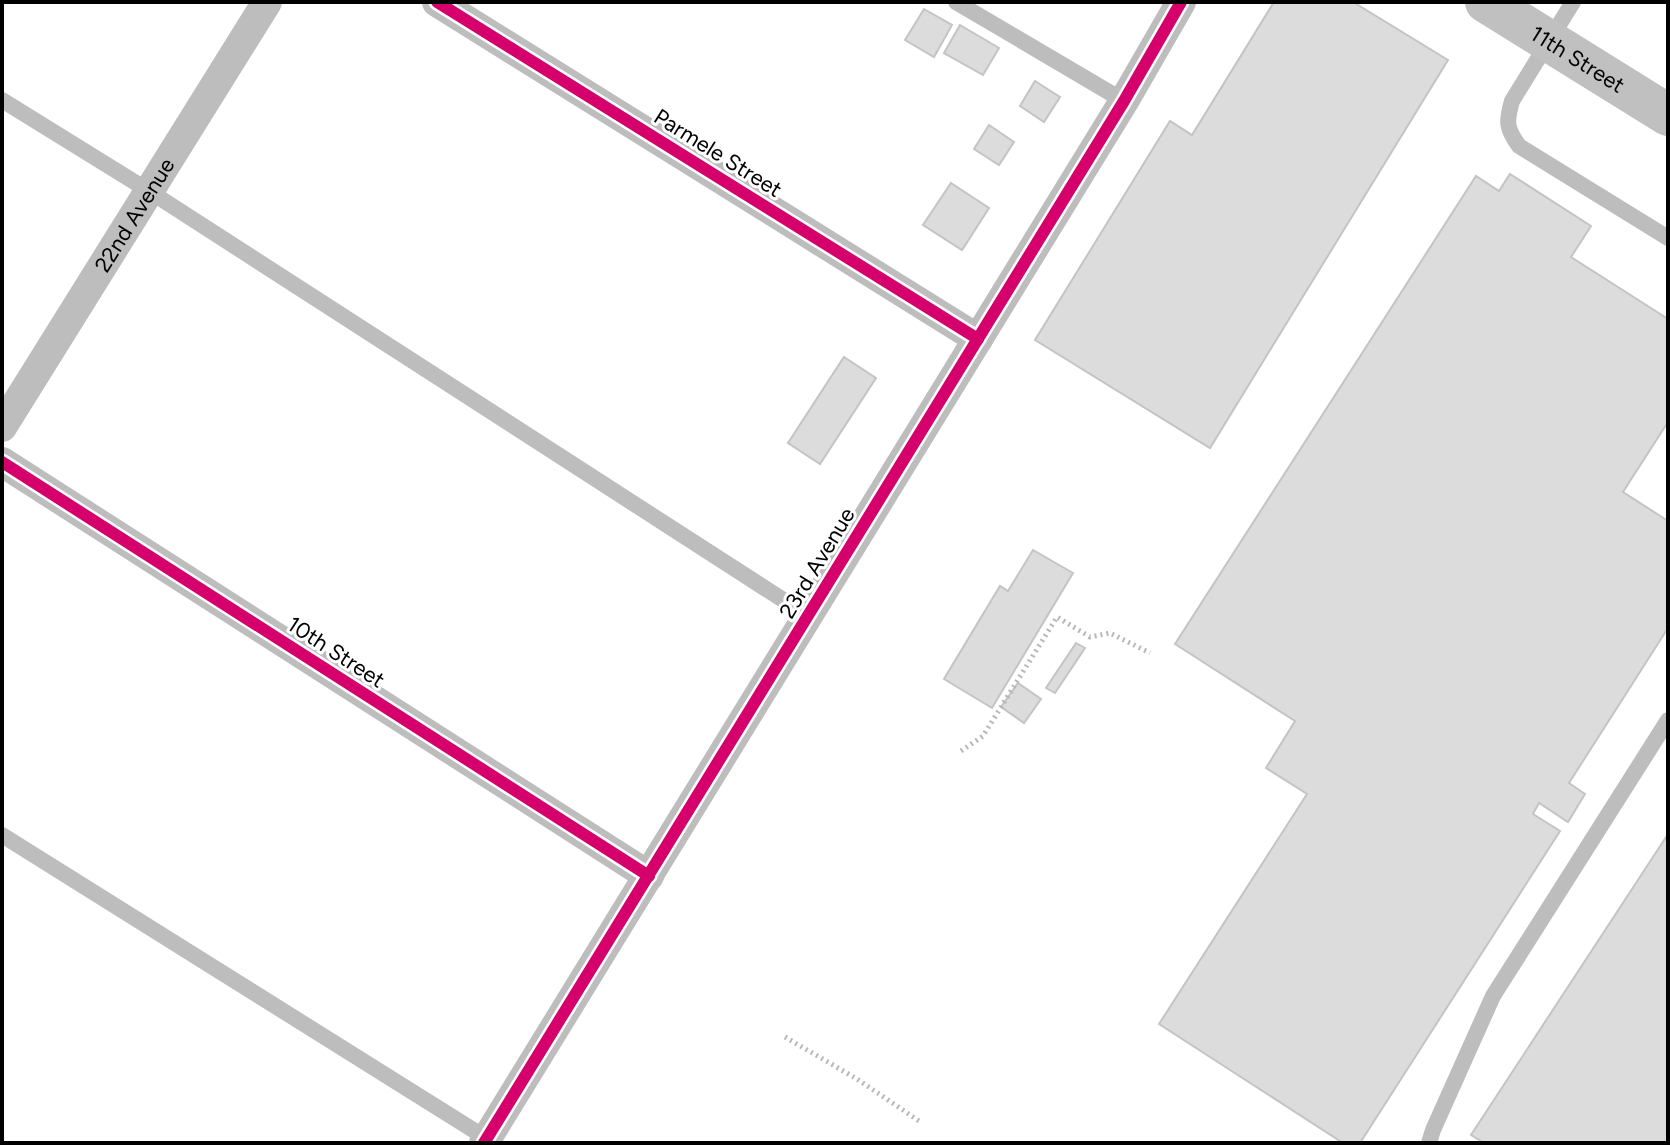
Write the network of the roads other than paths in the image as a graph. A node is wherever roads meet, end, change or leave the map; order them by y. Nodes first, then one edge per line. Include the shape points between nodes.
1 (267, 2) edge
2 (437, 2) edge
3 (956, 2) edge
4 (1181, 2) edge
5 (1486, 2) edge
6 (1573, 2) edge
7 (1549, 41) junction
8 (2, 100) edge
9 (1124, 101) junction
10 (1668, 115) edge
11 (149, 191) junction
12 (1668, 238) edge
13 (978, 339) junction
14 (2, 427) edge
15 (2, 462) edge
16 (808, 616) junction
17 (1668, 720) edge
18 (2, 835) edge
19 (649, 876) junction
20 (485, 1141) edge
21 (1429, 1143) edge

1 - 11 street, 22nd Avenue
2 - 13 street, Parmele Street
3 - 9 lane
4 - 9 street, 23rd Avenue
5 - 7 main road, 11th Street
6 - 7 lane
7 - 10 main road, 11th Street
7 - 12 lane via 1512,101 1509,132 1519,146
8 - 11 lane
9 - 13 street, 23rd Avenue
11 - 14 street, 22nd Avenue
11 - 16 lane
13 - 16 street, 23rd Avenue
15 - 19 street, 10th Street
16 - 19 street, 23rd Avenue
17 - 21 lane via 1493,996
18 - 20 lane
19 - 20 street, 23rd Avenue

